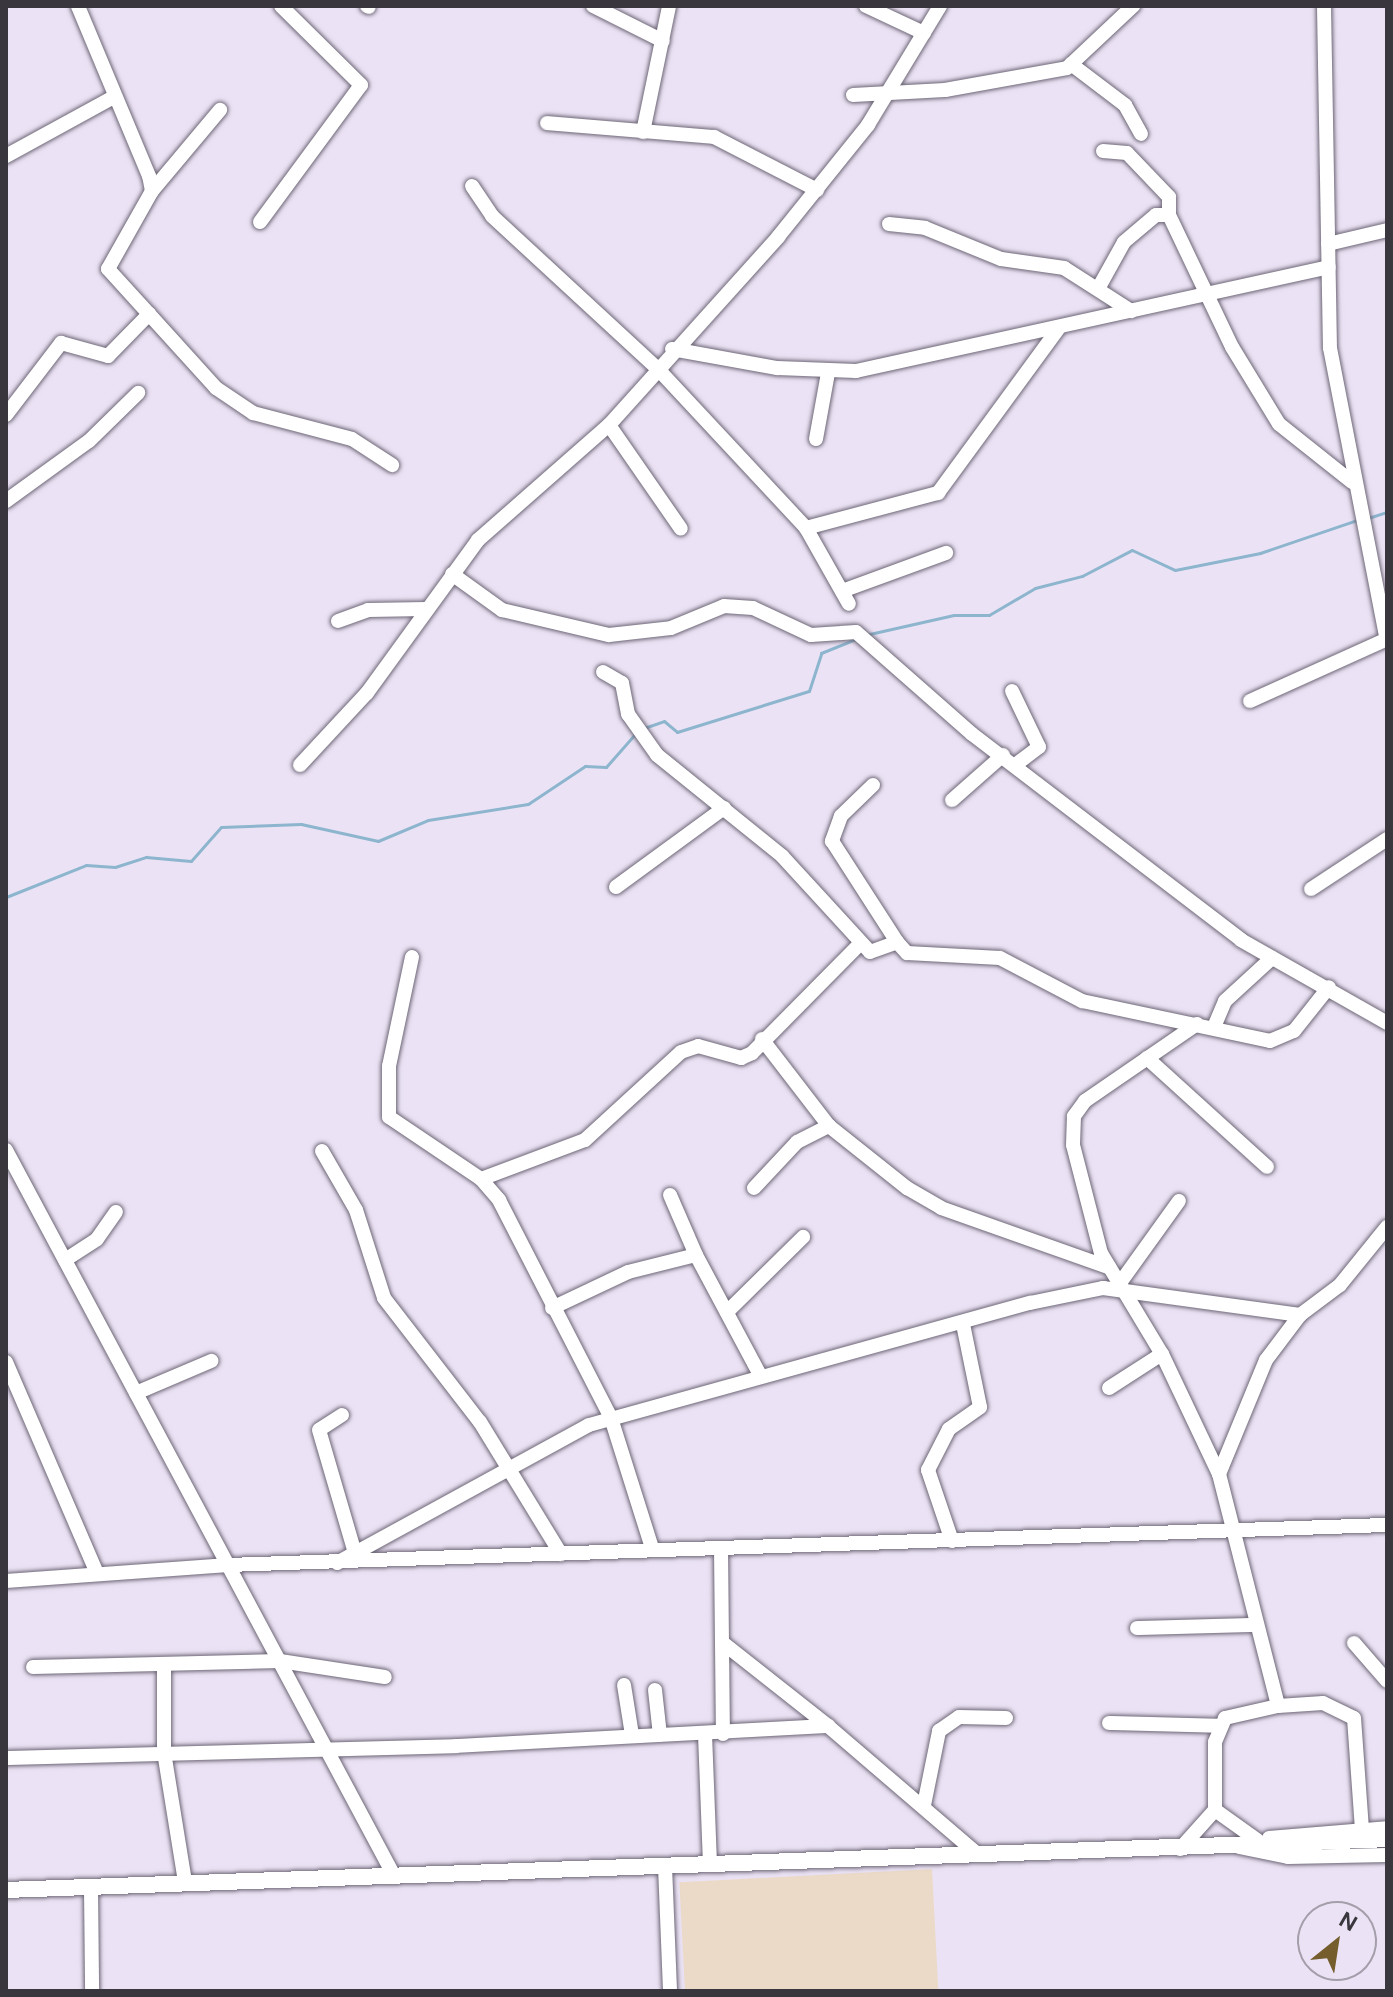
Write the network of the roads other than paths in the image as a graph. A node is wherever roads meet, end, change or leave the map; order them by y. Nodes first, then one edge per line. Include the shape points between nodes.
1 (78, 6) edge
2 (281, 6) edge
3 (593, 6) edge
4 (669, 6) edge
5 (866, 6) edge
6 (940, 6) edge
7 (1133, 6) edge
8 (1324, 6) edge
9 (924, 33) junction
10 (663, 41) junction
11 (1071, 64) junction
12 (853, 95) dead end
13 (888, 96) junction
14 (112, 98) junction
15 (220, 110) dead end
16 (547, 123) dead end
17 (643, 132) junction
18 (1141, 134) dead end
19 (1103, 151) dead end
20 (6, 156) edge
21 (472, 186) dead end
22 (817, 190) junction
23 (152, 191) junction
24 (1169, 215) junction
25 (260, 222) dead end
26 (889, 224) dead end
27 (1387, 230) edge
28 (1328, 244) junction
29 (1329, 267) junction
30 (1099, 287) junction
31 (1208, 290) junction
32 (1131, 311) junction
33 (149, 314) junction
34 (1059, 329) junction
35 (672, 349) junction
36 (657, 368) junction
37 (828, 373) junction
38 (138, 393) dead end
39 (6, 415) edge
40 (609, 425) junction
41 (816, 439) dead end
42 (392, 465) dead end
43 (1352, 482) junction
44 (6, 501) edge
45 (806, 528) junction
46 (681, 529) dead end
47 (946, 553) dead end
48 (452, 574) junction
49 (426, 609) junction
50 (338, 621) dead end
51 (1387, 640) edge
52 (603, 672) dead end
53 (1012, 691) dead end
54 (1250, 701) dead end
55 (1003, 755) junction
56 (300, 765) dead end
57 (1015, 765) junction
58 (873, 785) dead end
59 (952, 800) dead end
60 (724, 808) junction
61 (1387, 839) edge
62 (616, 887) dead end
63 (1311, 889) dead end
64 (897, 942) junction
65 (858, 946) junction
66 (412, 957) dead end
67 (1272, 958) junction
68 (1329, 987) junction
69 (1387, 1023) edge
70 (1197, 1024) junction
71 (1214, 1027) junction
72 (762, 1039) junction
73 (1147, 1058) junction
74 (829, 1126) junction
75 (6, 1150) edge
76 (322, 1151) dead end
77 (1267, 1167) dead end
78 (481, 1179) junction
79 (754, 1188) dead end
80 (670, 1195) dead end
81 (1179, 1201) dead end
82 (116, 1212) dead end
83 (1387, 1227) edge
84 (803, 1237) dead end
85 (696, 1255) junction
86 (65, 1260) junction
87 (1110, 1268) junction
88 (1122, 1286) junction
89 (552, 1308) junction
90 (727, 1312) junction
91 (1300, 1315) junction
92 (963, 1324) junction
93 (1162, 1354) junction
94 (211, 1361) dead end
95 (6, 1362) edge
96 (760, 1375) junction
97 (1109, 1388) dead end
98 (136, 1393) junction
99 (342, 1415) dead end
100 (611, 1418) junction
101 (506, 1468) junction
102 (1219, 1474) junction
103 (1387, 1525) edge
104 (1237, 1531) junction
105 (952, 1541) junction
106 (652, 1548) junction
107 (721, 1548) junction
108 (355, 1553) junction
109 (561, 1554) junction
110 (228, 1565) junction
111 (333, 1566) junction
112 (97, 1573) junction
113 (6, 1581) edge
114 (1253, 1625) junction
115 (1137, 1628) dead end
116 (723, 1643) junction
117 (1354, 1643) dead end
118 (280, 1661) junction
119 (164, 1666) junction
120 (33, 1667) dead end
121 (385, 1677) dead end
122 (1387, 1681) edge
123 (624, 1685) dead end
124 (655, 1690) dead end
125 (1278, 1706) junction
126 (1006, 1718) dead end
127 (1109, 1723) dead end
128 (828, 1726) junction
129 (1220, 1726) junction
130 (705, 1734) junction
131 (723, 1734) junction
132 (632, 1735) junction
133 (660, 1735) junction
134 (324, 1747) junction
135 (164, 1752) junction
136 (6, 1758) edge
137 (924, 1805) junction
138 (1215, 1810) junction
139 (1387, 1828) edge
140 (1362, 1829) junction
141 (1387, 1839) edge
142 (1257, 1840) junction
143 (1239, 1847) junction
144 (1180, 1850) junction
145 (976, 1853) junction
146 (1387, 1855) edge
147 (710, 1864) junction
148 (665, 1866) junction
149 (393, 1874) junction
150 (185, 1882) junction
151 (91, 1887) junction
152 (6, 1890) edge
153 (92, 1991) edge
154 (670, 1991) edge

1 - 14 street
2 - 25 street via 361,85
3 - 10 street
4 - 10 street
5 - 9 street
6 - 9 street
7 - 11 street
8 - 28 street
9 - 13 street
10 - 17 street
11 - 13 street via 1030,78
11 - 18 street via 1125,105
12 - 13 street
13 - 22 street
14 - 20 street
14 - 23 street
15 - 23 street
16 - 17 street
17 - 22 street via 714,137
19 - 24 street via 1127,153 1169,197
21 - 36 street via 492,216
22 - 35 street
23 - 33 street via 108,269
24 - 30 street via 1156,215 1124,242
24 - 31 street
26 - 30 street via 925,228 1001,259 1064,268
27 - 28 street
28 - 29 street
29 - 31 street
29 - 43 street via 1330,348
30 - 32 street
31 - 32 street
31 - 43 street via 1279,424
32 - 34 street
33 - 39 street via 108,356 61,343
33 - 42 street via 216,388 253,413 352,439
34 - 37 street
34 - 45 street via 938,493
35 - 36 street
35 - 37 street
36 - 40 street
36 - 45 street
37 - 41 street
38 - 44 street via 89,441
40 - 46 street
40 - 48 street via 514,503
43 - 51 street
45 - 47 street via 846,598
48 - 49 street
48 - 55 street via 502,610 609,635 671,628 724,606 753,608 811,635 859,637
49 - 50 street via 368,610
49 - 56 street via 367,693
51 - 54 street
52 - 60 street via 622,683 631,720 645,742
53 - 57 street via 1039,747
55 - 57 street
55 - 59 street
57 - 67 street
58 - 64 street via 841,816 832,841
60 - 62 street
60 - 65 street via 810,885
61 - 63 street
64 - 65 street via 870,952
64 - 70 street via 907,953 1000,958 1082,1001
65 - 72 street
66 - 78 street via 384,1105 394,1126
67 - 68 street
67 - 71 street via 1225,1001
68 - 69 street
68 - 71 street via 1284,1040
70 - 71 street
70 - 73 street
72 - 74 street
72 - 78 street via 741,1058 698,1046 681,1052 585,1140
73 - 77 street
73 - 87 street via 1074,1116 1085,1205
74 - 79 street via 797,1142
74 - 87 street via 941,1208
75 - 86 street
76 - 101 street via 356,1210 384,1298 412,1326
78 - 89 street
80 - 85 street
81 - 88 street
82 - 86 street via 97,1239
83 - 91 street via 1340,1285
84 - 90 street
85 - 89 street via 628,1272
85 - 90 street
86 - 98 street
87 - 88 street
88 - 91 street
88 - 92 street via 1077,1292
88 - 93 street
89 - 100 street
90 - 96 street
91 - 102 street via 1266,1360
92 - 96 street
92 - 105 street via 980,1407 949,1429 928,1470
93 - 97 street
93 - 102 street
94 - 98 street
95 - 112 street
96 - 100 street
98 - 110 street
99 - 108 street via 319,1430
100 - 101 street
100 - 106 street
101 - 108 street
101 - 109 street
102 - 104 street
103 - 104 street
104 - 105 street
104 - 114 street
105 - 107 street
106 - 107 street
106 - 109 street
107 - 116 street
108 - 111 street
109 - 111 street
110 - 111 street
110 - 112 street
110 - 118 street
112 - 113 street
114 - 115 street
114 - 125 street
116 - 128 street
116 - 131 street
117 - 122 street
118 - 119 street
118 - 121 street
118 - 134 street
119 - 120 street
119 - 135 street
123 - 132 street
124 - 133 street
125 - 129 street via 1233,1712
125 - 140 street via 1323,1703 1354,1718
126 - 137 street via 959,1717 939,1731
127 - 129 street
128 - 131 street
128 - 137 street
129 - 138 street
130 - 131 street
130 - 133 street
130 - 147 street
132 - 133 street
132 - 134 street
134 - 135 street
134 - 149 street
135 - 136 street
135 - 150 street
137 - 145 street
138 - 142 street
138 - 144 street
139 - 140 street
140 - 142 street
141 - 143 main road
142 - 143 street
143 - 144 main road
143 - 146 street via 1288,1857
144 - 145 main road
145 - 147 main road
147 - 148 main road
148 - 149 main road
148 - 154 street
149 - 150 main road
150 - 151 main road
151 - 152 main road
151 - 153 street

